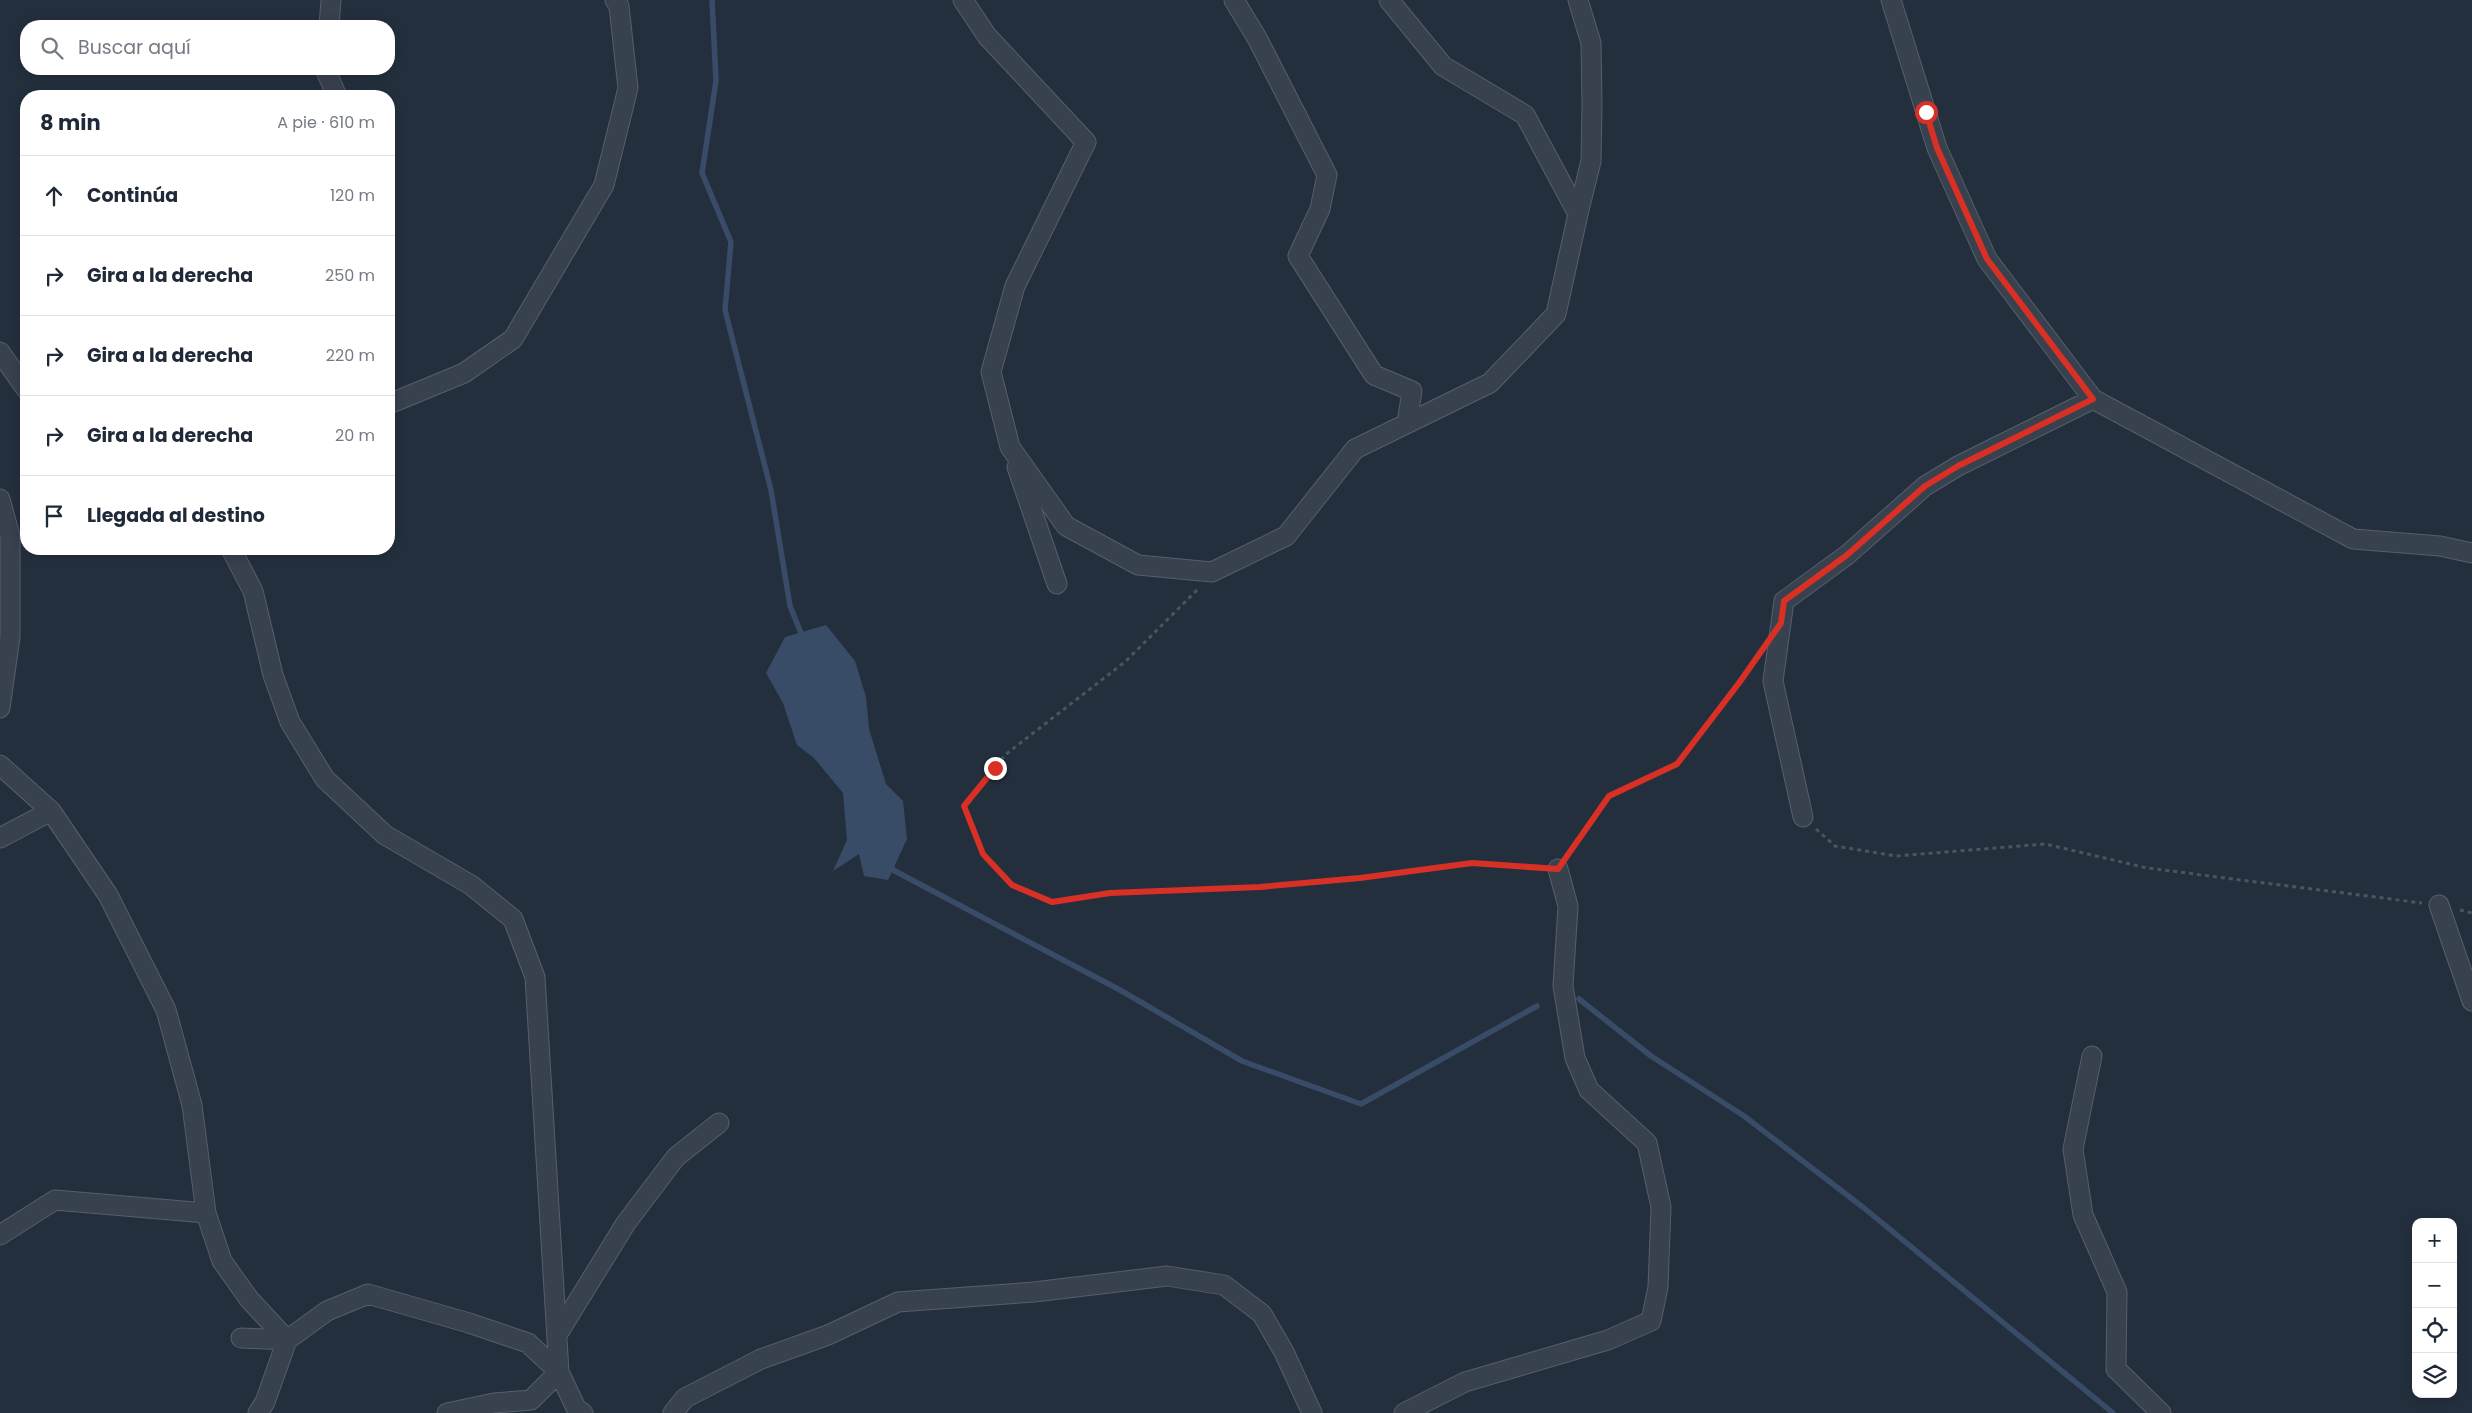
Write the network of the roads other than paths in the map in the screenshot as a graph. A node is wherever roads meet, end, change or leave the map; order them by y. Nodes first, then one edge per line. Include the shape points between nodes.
1 (331, 0) edge
2 (616, 0) edge
3 (962, 0) edge
4 (1234, 0) edge
5 (1389, 0) edge
6 (1578, 0) edge
7 (1891, 0) edge
8 (329, 20) edge
9 (326, 75) edge
10 (334, 90) edge
11 (1578, 214) junction
12 (0, 352) edge
13 (20, 380) edge
14 (2093, 399) junction
15 (395, 402) edge
16 (1407, 423) junction
17 (1010, 447) junction
18 (0, 499) edge
19 (2472, 553) edge
20 (234, 555) edge
21 (1057, 584) dead end
22 (0, 708) edge
23 (0, 765) edge
24 (51, 811) junction
25 (1802, 817) road end
26 (0, 838) edge
27 (1558, 869) road end
28 (2439, 905) road end
29 (2472, 1001) edge
30 (2092, 1056) dead end
31 (719, 1123) dead end
32 (206, 1213) junction
33 (0, 1235) edge
34 (557, 1335) junction
35 (241, 1338) dead end
36 (287, 1340) junction
37 (559, 1372) junction
38 (258, 1413) edge
39 (447, 1413) edge
40 (583, 1413) edge
41 (673, 1413) edge
42 (1312, 1413) edge
43 (1404, 1413) edge
44 (2161, 1413) edge

1 - 8 street
2 - 15 street via 628,88 604,185 513,339 464,374
3 - 17 street via 987,36 1086,142 1016,286 991,372
4 - 16 street via 1327,175 1320,209 1298,256 1374,375 1412,390
5 - 11 street via 1443,66 1525,115
6 - 11 street via 1591,44 1592,105 1591,161
7 - 14 street via 1937,148 1987,259
9 - 10 street
11 - 16 street via 1556,314 1490,384
12 - 13 street
14 - 19 street via 2353,539 2440,546
14 - 25 street via 1958,466 1925,486 1847,555 1784,601 1773,681
16 - 17 street via 1355,449 1286,536 1212,572 1138,565 1066,526
17 - 21 street
18 - 22 street via 10,536 10,637
20 - 34 street via 253,591 273,675 290,722 325,779 385,835 471,885 513,919 535,977
23 - 24 street
24 - 26 street
24 - 32 street via 108,895 166,1010 192,1106
27 - 43 street via 1568,906 1563,986 1575,1058 1589,1090 1647,1143 1661,1207 1658,1287 1651,1321 1608,1340 1465,1382
28 - 29 street
30 - 44 street via 2073,1148 2083,1215 2117,1292 2116,1369
31 - 34 street via 676,1157 626,1223
32 - 33 street via 55,1200
32 - 36 street via 222,1261 249,1299
34 - 37 street
35 - 36 street
36 - 37 street via 327,1311 368,1294 528,1343
36 - 38 street
37 - 39 street via 531,1400 494,1403
37 - 40 street via 576,1408
41 - 42 street via 685,1398 761,1359 828,1334 898,1302 1034,1292 1167,1276 1224,1285 1262,1314 1284,1352

